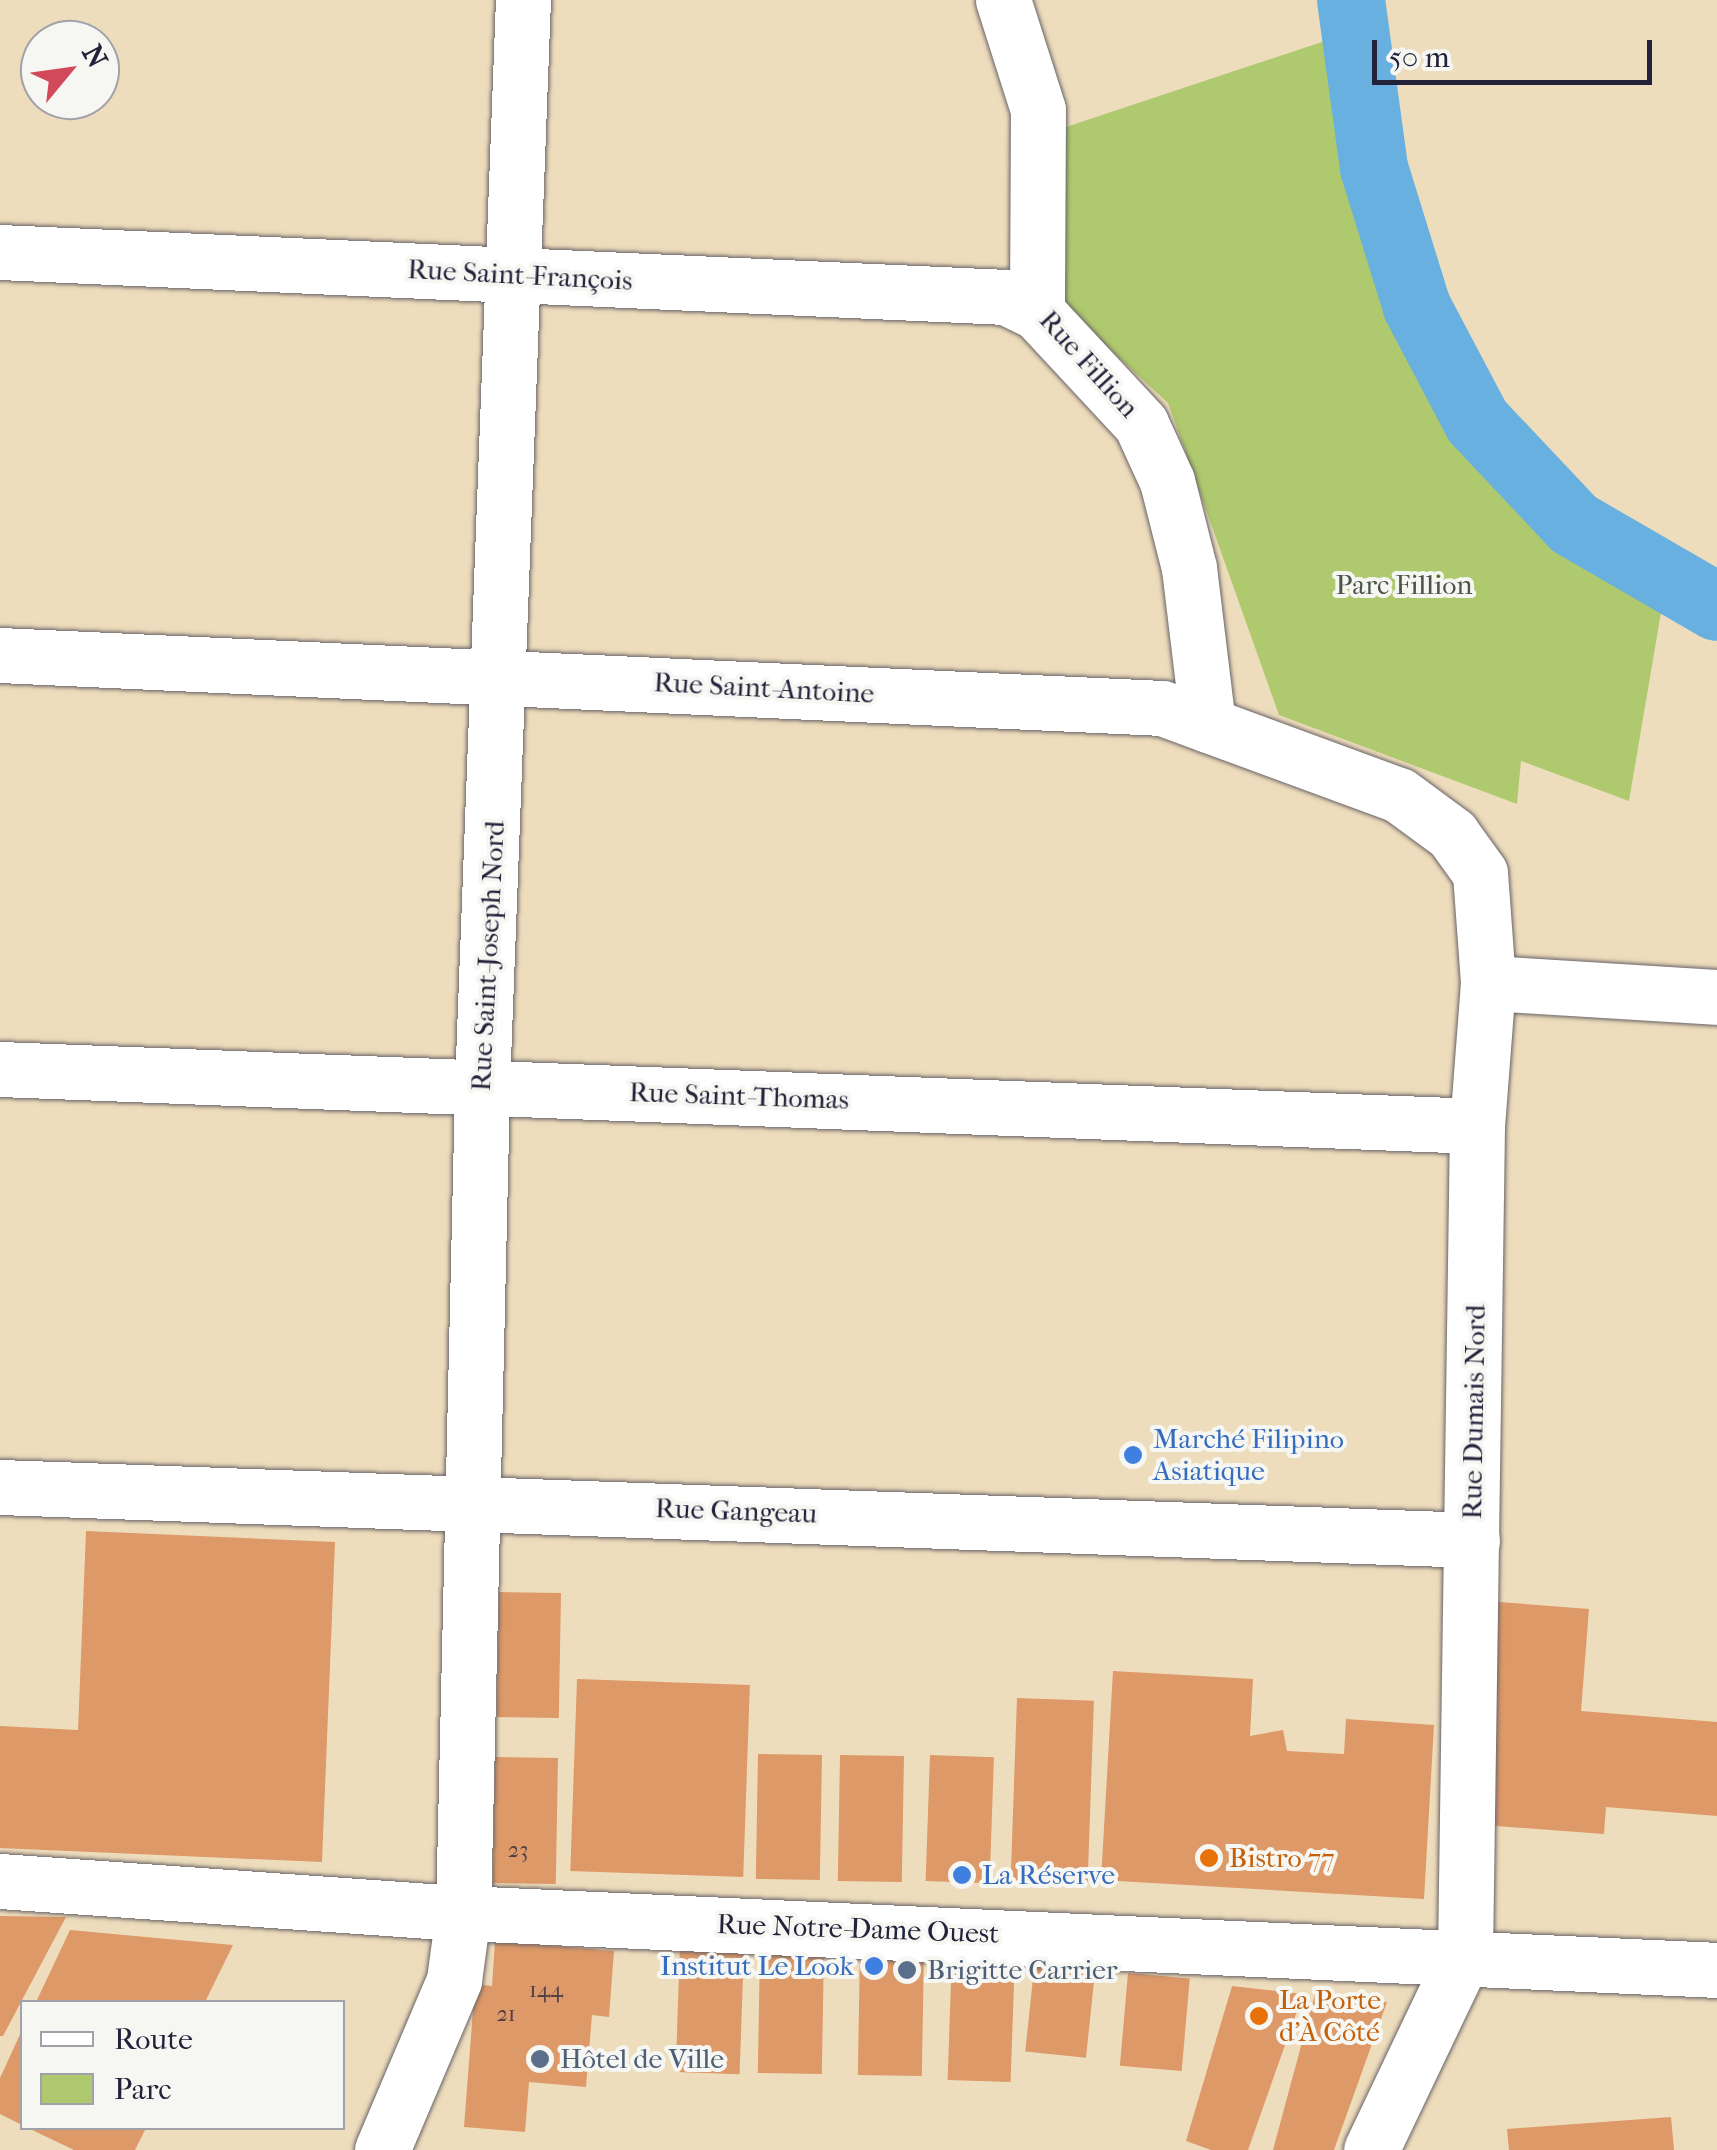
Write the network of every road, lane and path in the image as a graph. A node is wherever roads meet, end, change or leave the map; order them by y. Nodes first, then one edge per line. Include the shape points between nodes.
1 (523, 0) edge
2 (1004, 0) edge
3 (0, 252) edge
4 (515, 274) junction
5 (1037, 312) junction
6 (0, 655) edge
7 (501, 676) junction
8 (1208, 725) junction
9 (1480, 873) joint
10 (1488, 983) junction
11 (1717, 997) edge
12 (0, 1069) edge
13 (482, 1086) junction
14 (1477, 1126) junction
15 (0, 1487) edge
16 (471, 1500) junction
17 (1472, 1540) junction
18 (0, 1882) edge
19 (463, 1912) junction
20 (1464, 1953) junction
21 (1717, 1970) edge
22 (382, 2150) edge
23 (1371, 2150) edge

1 - 4 street, Rue Saint-Joseph Nord
2 - 5 street, Rue Fillion via 1038,110
3 - 4 street, Rue Saint-François
4 - 5 street, Rue Saint-François via 1006,297
4 - 7 street, Rue Saint-Joseph Nord
5 - 8 street, Rue Fillion via 1142,424 1167,481 1189,568
6 - 7 street, Rue Saint-Antoine
7 - 8 street, Rue Saint-Antoine via 1116,703
7 - 13 street, Rue Saint-Joseph Nord
8 - 9 street, Rue Saint-Antoine via 1399,796 1452,834
9 - 10 street, Rue Dumais Nord
10 - 11 street
10 - 14 street, Rue Dumais Nord
12 - 13 street, Rue Saint-Thomas
13 - 14 street, Rue Saint-Thomas
13 - 16 street, Rue Saint-Joseph Nord
14 - 17 street, Rue Dumais Nord
15 - 16 street, Rue Gangeau
16 - 17 street, Rue Gangeau
16 - 19 street, Rue Saint-Joseph Nord
17 - 20 street, Rue Dumais Nord
18 - 19 street, Rue Notre-Dame Ouest
19 - 20 street, Rue Notre-Dame Ouest
19 - 22 street, Rue Saint-Joseph Nord via 454,1980
20 - 21 street, Rue Notre-Dame Ouest
20 - 23 street

